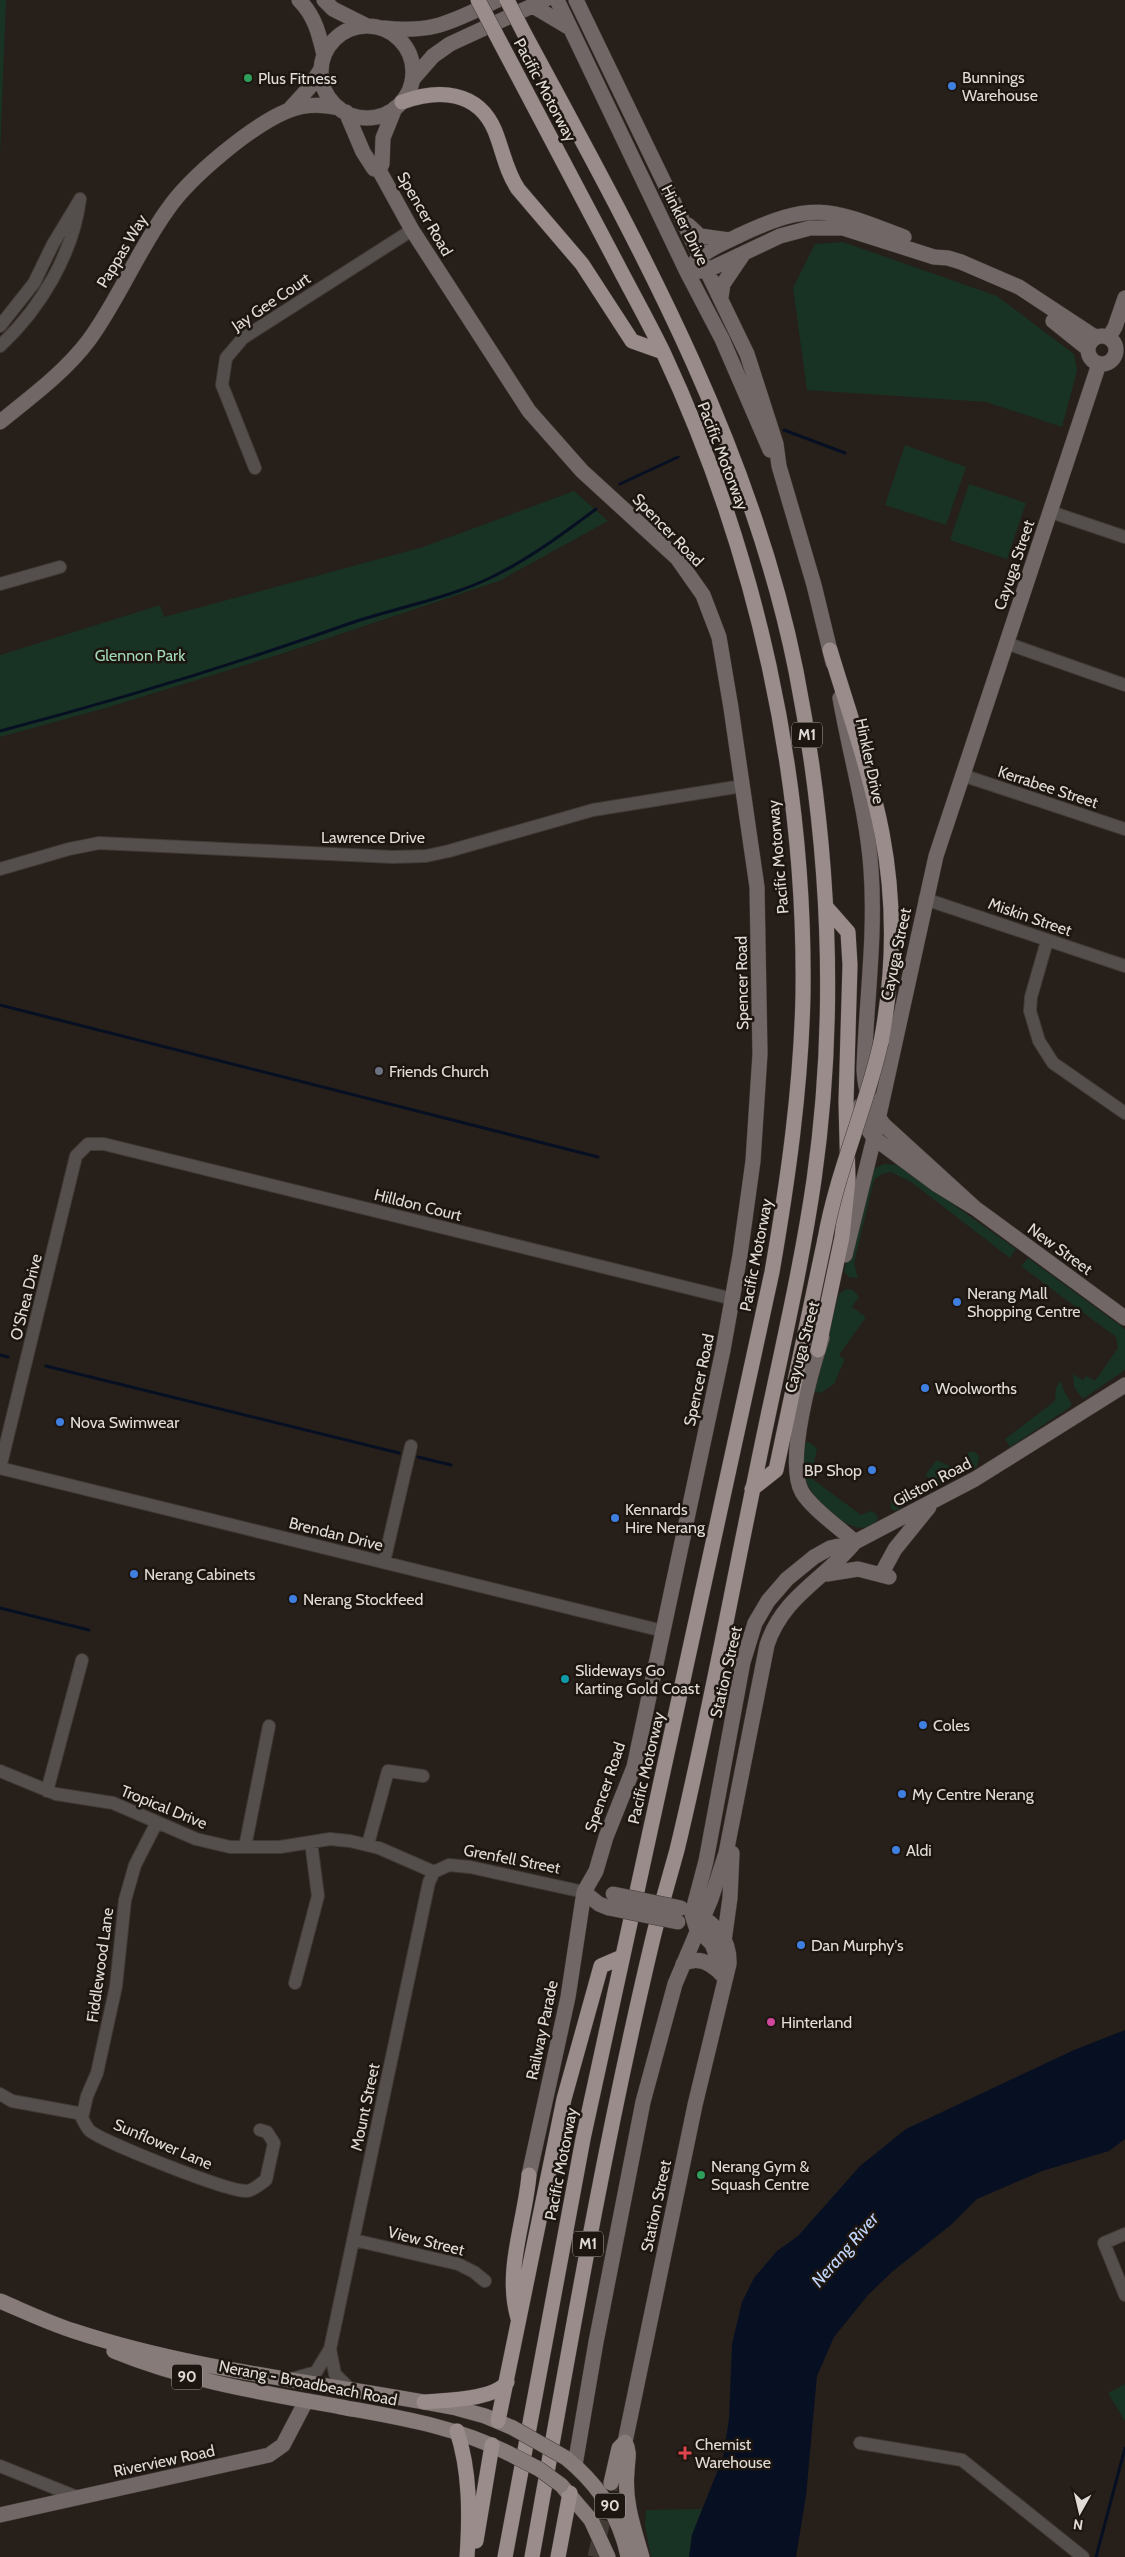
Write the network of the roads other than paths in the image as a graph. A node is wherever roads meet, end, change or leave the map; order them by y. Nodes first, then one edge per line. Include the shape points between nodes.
1 (299, 0) edge
2 (324, 0) edge
3 (478, 0) edge
4 (498, 0) edge
5 (507, 0) edge
6 (557, 0) edge
7 (576, 0) edge
8 (590, 0) edge
9 (539, 3) edge
10 (586, 21) junction
11 (372, 26) junction
12 (571, 29) junction
13 (323, 62) junction
14 (412, 80) junction
15 (622, 95) junction
16 (399, 105) junction
17 (343, 110) junction
18 (288, 111) junction
19 (615, 122) junction
20 (379, 170) junction
21 (685, 223) junction
22 (412, 230) junction
23 (729, 240) junction
24 (745, 251) junction
25 (700, 256) junction
26 (948, 258) junction
27 (708, 270) junction
28 (687, 272) junction
29 (721, 297) junction
30 (1125, 298) edge
31 (0, 326) edge
32 (1097, 341) junction
33 (0, 346) edge
34 (663, 352) junction
35 (1121, 355) edge
36 (1099, 364) junction
37 (0, 422) edge
38 (779, 466) junction
39 (255, 468) dead end
40 (1051, 512) junction
41 (1125, 537) edge
42 (60, 567) dead end
43 (0, 584) edge
44 (1006, 644) junction
45 (830, 650) junction
46 (1125, 685) edge
47 (962, 775) junction
48 (742, 786) junction
49 (1125, 829) edge
50 (0, 869) edge
51 (926, 899) junction
52 (826, 907) junction
53 (1047, 941) junction
54 (1125, 966) edge
55 (864, 1070) junction
56 (1125, 1113) edge
57 (879, 1118) junction
58 (874, 1138) junction
59 (94, 1143) joint
60 (898, 1156) junction
61 (866, 1170) junction
62 (975, 1208) junction
63 (733, 1298) junction
64 (1125, 1318) edge
65 (818, 1350) junction
66 (1125, 1373) edge
67 (1125, 1385) edge
68 (411, 1446) dead end
69 (1023, 1449) junction
70 (0, 1468) edge
71 (752, 1489) junction
72 (937, 1499) junction
73 (855, 1542) junction
74 (384, 1562) junction
75 (822, 1575) junction
76 (663, 1631) junction
77 (82, 1660) dead end
78 (269, 1726) dead end
79 (0, 1771) edge
80 (423, 1776) dead end
81 (47, 1791) junction
82 (733, 1823) junction
83 (156, 1824) junction
84 (311, 1842) junction
85 (368, 1844) junction
86 (246, 1847) junction
87 (434, 1872) junction
88 (584, 1892) junction
89 (693, 1919) junction
90 (724, 1941) junction
91 (622, 1957) junction
92 (683, 1964) junction
93 (725, 1978) junction
94 (296, 1983) dead end
95 (0, 2094) edge
96 (83, 2114) junction
97 (260, 2130) dead end
98 (529, 2175) joint
99 (1125, 2234) edge
100 (354, 2240) junction
101 (485, 2281) dead end
102 (1125, 2295) edge
103 (0, 2301) edge
104 (519, 2324) junction
105 (74, 2332) junction
106 (330, 2349) junction
107 (292, 2379) junction
108 (310, 2382) junction
109 (507, 2382) junction
110 (351, 2390) junction
111 (306, 2401) junction
112 (424, 2402) junction
113 (498, 2421) junction
114 (457, 2431) junction
115 (625, 2442) junction
116 (860, 2443) dead end
117 (492, 2445) junction
118 (570, 2461) junction
119 (0, 2466) edge
120 (612, 2483) tunnel mouth
121 (565, 2489) junction
122 (77, 2497) junction
123 (0, 2515) edge
124 (467, 2557) edge
125 (474, 2557) edge
126 (505, 2557) edge
127 (532, 2557) edge
128 (558, 2557) edge
129 (608, 2557) edge
130 (628, 2557) edge
131 (642, 2557) edge
132 (1083, 2557) edge

1 - 13 street via 316,23
2 - 11 street via 333,9
3 - 34 highway, Pacific Motorway / M1, bridge
4 - 11 street via 434,28
5 - 52 highway, Pacific Motorway / M1, bridge via 682,333 748,497 795,667 818,808
6 - 12 street, Hinkler Drive
7 - 10 street, Hinkler Drive
8 - 10 street
9 - 12 street
9 - 14 street via 450,44 433,56
10 - 15 street, Hinkler Drive
11 - 13 street via 354,28 341,34 331,43
11 - 14 street via 391,32 401,41 413,66
12 - 19 street, Hinkler Drive
13 - 17 street via 323,84 329,97
13 - 18 street, Pappas Way via 310,88
14 - 16 street
15 - 19 street
15 - 21 street, Hinkler Drive
16 - 17 street via 371,117
16 - 20 street, Spencer Road via 383,138
16 - 34 highway via 433,93 458,96 479,108 494,130 510,177 582,264 632,341
17 - 18 street, Pappas Way via 323,104
17 - 20 street, Spencer Road via 363,152 374,169
18 - 37 street, Pappas Way via 241,140 192,182 168,208 89,340 47,384
19 - 28 street, Hinkler Drive
20 - 22 street, Spencer Road
21 - 23 street via 700,236
21 - 25 street, Hinkler Drive
22 - 39 street, Jay Gee Court via 243,338 226,358 222,385
22 - 48 street, Spencer Road via 516,393 545,431 582,471 677,558 703,595 719,637
23 - 25 street
23 - 26 street via 800,212 825,211 936,249
24 - 26 street via 794,231 843,228 934,257
24 - 27 street
24 - 29 street via 723,284
25 - 27 street, Hinkler Drive
25 - 28 street
26 - 32 street via 1019,287
27 - 28 street
27 - 29 street, Hinkler Drive
28 - 38 street, Hinkler Drive via 722,339
29 - 38 street, Hinkler Drive via 756,377 776,444
30 - 32 street via 1115,327
31 - 33 street via 34,283 70,212 80,199 76,225 40,300 18,330
32 - 35 street via 1115,344
32 - 36 street via 1089,357
34 - 91 highway, Pacific Motorway / M1 via 727,514 766,655 793,812 803,995 792,1145 772,1272
35 - 36 street
36 - 40 street, Cayuga Street
38 - 45 street, Hinkler Drive
40 - 41 street
40 - 44 street, Cayuga Street
42 - 43 street
44 - 46 street
44 - 47 street, Cayuga Street
45 - 55 street, Hinkler Drive via 865,821 871,870 872,925
45 - 71 highway, bridge via 874,796 885,854 890,918 886,1014 866,1100 835,1194 776,1470
47 - 49 street, Kerrabee Street
47 - 51 street, Cayuga Street via 939,843
48 - 50 street, Lawrence Drive via 601,808 426,856 106,843 69,849
48 - 63 street, Spencer Road via 758,887 760,1054 754,1162
51 - 53 street, Miskin Street
51 - 57 street, Cayuga Street
52 - 65 highway via 848,932 848,1167 842,1237
52 - 71 highway, Pacific Motorway / M1 via 826,1052 813,1183 798,1272
53 - 54 street, Miskin Street
53 - 56 street via 1030,1011 1040,1041 1053,1063
55 - 57 street, Hinkler Drive via 867,1094
55 - 58 street, Hinkler Drive via 861,1112
57 - 58 street, Cayuga Street
57 - 62 street, New Street
58 - 60 street, New Street
58 - 61 street, Cayuga Street
59 - 63 street, Hilldon Court
59 - 70 street, O'Shea Drive via 88,1144 76,1156
60 - 61 street via 878,1160
60 - 62 street, New Street
61 - 65 street, Cayuga Street
62 - 64 street, New Street
63 - 76 street, Spencer Road
65 - 73 street, Cayuga Street via 796,1458 799,1486 808,1500
66 - 69 street, Gilston Road
67 - 69 street, Gilston Road
68 - 74 street
69 - 72 street, Gilston Road via 975,1480
70 - 74 street, Brendan Drive
71 - 127 highway, Pacific Motorway / M1 via 711,1697 654,1932 604,2162
72 - 73 street, Gilston Road
72 - 75 street via 911,1528 886,1574 853,1569
73 - 75 street, Station Street
73 - 89 street, Station Street via 830,1548 793,1573 771,1596 755,1624 743,1662
74 - 76 street, Brendan Drive
75 - 82 street, Station Street via 794,1599 769,1638
76 - 88 street, Spencer Road via 634,1767 596,1871
77 - 81 street
78 - 86 street
79 - 81 street, Tropical Drive
80 - 85 street via 388,1771
81 - 83 street, Tropical Drive via 113,1803
82 - 89 street, Station Street via 722,1868
82 - 90 street via 730,1898
83 - 86 street, Tropical Drive via 196,1839 230,1847
83 - 96 street, Fiddlewood Lane via 135,1865 125,1900 116,1986 97,2074
84 - 85 street, Tropical Drive via 330,1839
84 - 86 street, Tropical Drive via 280,1847
84 - 94 street via 318,1896
85 - 87 street, Tropical Drive
87 - 88 street, Grenfell Street via 449,1864
87 - 100 street, Mount Street via 428,1882
88 - 89 street, Grenfell Street, bridge via 599,1904 611,1901
88 - 98 street, Railway Parade via 568,1997
89 - 90 street, Station Street via 720,1931
89 - 92 street
89 - 93 street via 712,1944
90 - 93 street, Station Street via 729,1961
91 - 104 highway via 601,1966 581,2033 552,2154
91 - 126 highway, Pacific Motorway / M1 via 583,2139
92 - 93 street via 693,1960 704,1961 718,1969
92 - 118 street via 643,2102
93 - 115 street, Station Street via 695,2105
95 - 96 street via 12,2100
96 - 97 street, Sunflower Lane via 82,2118 90,2130 99,2135 232,2190 248,2191 266,2180 274,2143 267,2132
98 - 104 highway via 513,2277 513,2298
99 - 102 street via 1104,2243
100 - 101 street, View Street via 458,2264
100 - 106 street, Mount Street
103 - 105 main road, Nerang - Broadbeach Road / 90
104 - 109 highway
105 - 107 main road, Nerang - Broadbeach Road / 90 via 216,2367
105 - 111 main road, Nerang - Broadbeach Road / 90 via 183,2376
106 - 107 street, Mount Street via 314,2373
106 - 110 street, Mount Street via 335,2374
107 - 108 main road, Nerang - Broadbeach Road / 90
108 - 110 main road, Nerang - Broadbeach Road / 90
108 - 111 main road
109 - 112 highway via 491,2394
109 - 113 highway
110 - 112 main road, Nerang - Broadbeach Road / 90
111 - 114 main road, Nerang - Broadbeach Road / 90
111 - 122 street, Riverview Road via 283,2445 269,2455
112 - 113 main road, Nerang - Broadbeach Road / 90 via 466,2410
113 - 117 main road
113 - 118 main road, Nerang - Broadbeach Road / 90, bridge
114 - 117 main road, Nerang - Broadbeach Road / 90
114 - 124 highway via 468,2504
115 - 120 main road via 619,2448
115 - 131 main road via 629,2450 627,2498
116 - 132 street via 962,2460
117 - 121 main road, Nerang - Broadbeach Road / 90, bridge via 539,2469
117 - 125 highway
118 - 121 main road
118 - 130 main road, 90 via 597,2488 612,2510
119 - 122 street
121 - 128 highway
121 - 129 main road, 90 via 591,2520
122 - 123 street, Riverview Road

